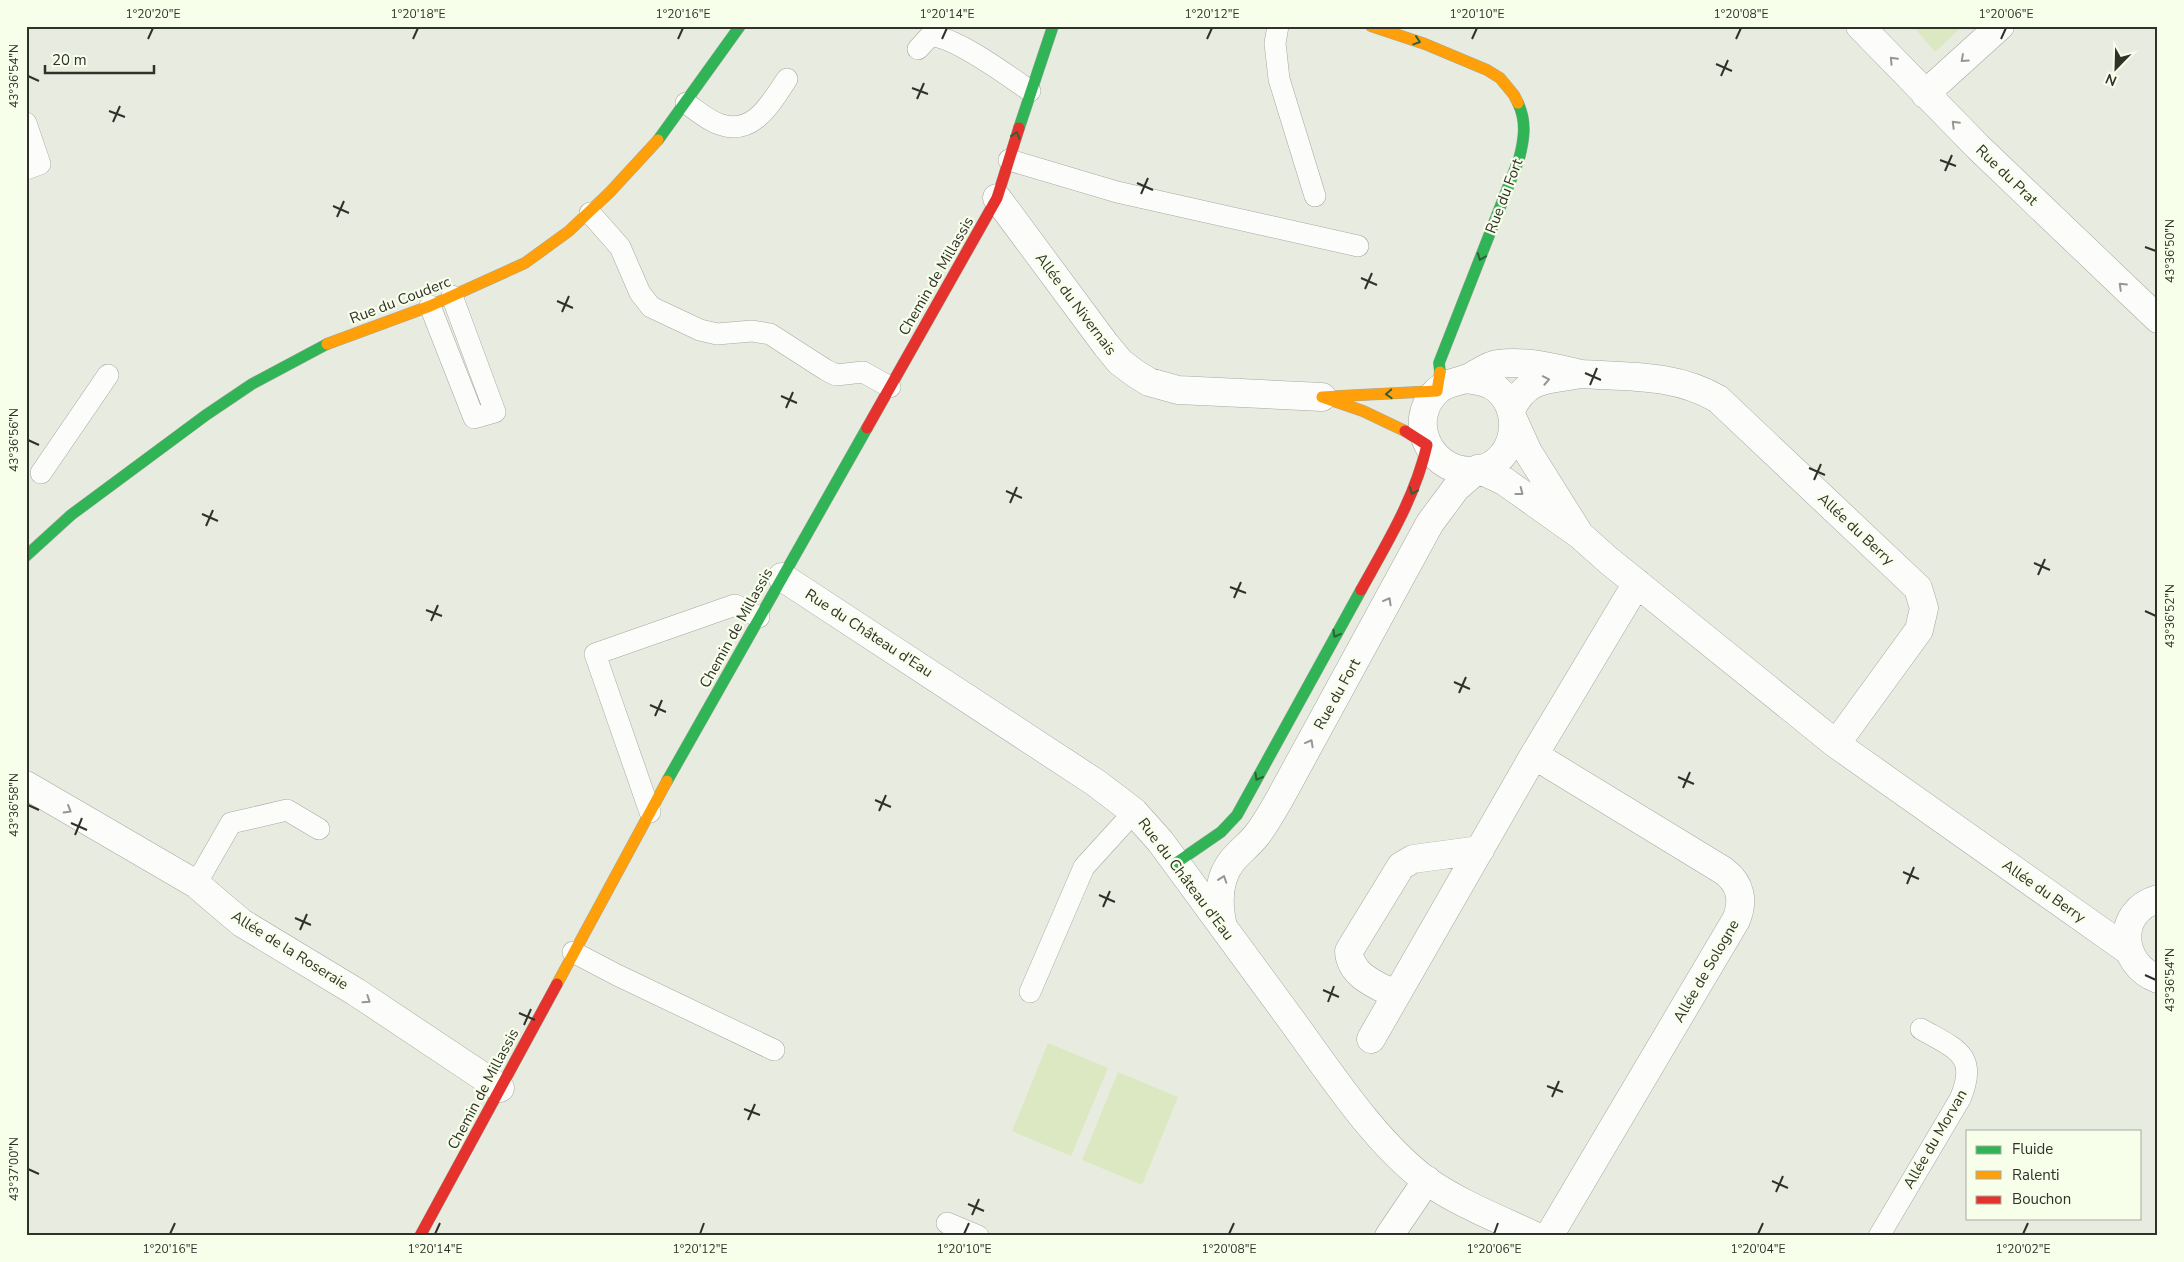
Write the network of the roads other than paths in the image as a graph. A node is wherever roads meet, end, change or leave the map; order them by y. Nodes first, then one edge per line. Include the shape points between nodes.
1 (740, 26) edge
2 (1054, 26) edge
3 (1278, 26) edge
4 (1371, 26) edge
5 (1860, 26) edge
6 (2000, 26) edge
7 (918, 50) dead end
8 (787, 79) dead end
9 (1030, 91) junction
10 (1925, 94) junction
11 (686, 103) junction
12 (26, 123) edge
13 (1009, 160) junction
14 (26, 169) edge
15 (1315, 196) dead end
16 (997, 198) junction
17 (590, 212) junction
18 (1358, 246) dead end
19 (452, 296) junction
20 (430, 306) junction
21 (2158, 319) edge
22 (1581, 374) junction
23 (108, 375) dead end
24 (1466, 379) junction
25 (890, 386) junction
26 (1437, 391) junction
27 (1322, 397) junction
28 (1512, 415) junction
29 (1427, 445) junction
30 (1478, 470) junction
31 (41, 474) dead end
32 (1580, 535) junction
33 (26, 556) edge
34 (782, 577) junction
35 (1637, 583) junction
36 (759, 618) junction
37 (1836, 744) junction
38 (1534, 755) junction
39 (26, 785) edge
40 (650, 812) junction
41 (1134, 812) junction
42 (320, 829) dead end
43 (1480, 850) junction
44 (1176, 863) junction
45 (196, 884) junction
46 (2158, 899) edge
47 (1223, 927) junction
48 (2129, 951) junction
49 (573, 952) junction
50 (2158, 979) edge
51 (1030, 992) dead end
52 (1396, 995) junction
53 (1921, 1029) dead end
54 (1371, 1039) dead end
55 (774, 1050) dead end
56 (500, 1088) junction
57 (1427, 1180) junction
58 (947, 1223) dead end
59 (420, 1236) edge
60 (978, 1236) edge
61 (1389, 1236) edge
62 (1535, 1236) edge
63 (1549, 1236) edge
64 (1879, 1236) edge

1 - 11 street, Rue du Couderc
2 - 9 street, Chemin de Millassis
3 - 15 lane via 1275,43 1279,79
4 -> 26 street, Rue du Fort via 1487,70 1500,78 1514,95 1524,116 1519,159 1439,363
10 -> 5 street, Rue du Prat
6 -> 10 street
7 - 9 lane via 930,36 937,36 985,60
8 - 11 lane via 766,111 746,125 717,124
13 -> 9 street, Chemin de Millassis
21 -> 10 street, Rue du Prat
11 - 17 street, Rue du Couderc via 634,168
12 - 14 lane via 40,164
13 - 16 street, Chemin de Millassis
13 - 18 lane via 1117,192
16 - 25 street, Chemin de Millassis
16 - 27 street, Allée du Nivernais via 1120,362 1149,382 1178,390
17 - 19 street, Rue du Couderc via 524,263
17 - 25 lane via 620,247 640,293 651,307 682,323 717,334 752,331 770,334 836,375 862,372
19 - 20 street, Rue du Couderc
19 - 20 lane via 495,412 474,418
20 - 33 street, Rue du Couderc via 336,340 252,384 126,473 71,515
22 - 24 street, Allée du Berry via 1527,364 1497,364
28 -> 22 street, Allée du Berry via 1517,397 1524,389 1536,382
22 - 37 street, Allée du Berry via 1680,382 1718,398 1918,588 1924,608 1919,630
23 - 31 lane
24 - 26 street via 1446,384
24 - 28 street via 1491,385 1507,400
25 - 34 street, Chemin de Millassis
26 -> 27 street, Allée du Nivernais
26 - 29 street via 1430,399 1423,418
27 - 29 street, Allée du Nivernais via 1396,424
28 - 30 street via 1511,442 1506,451 1493,463
28 - 32 street, Allée du Berry via 1528,452
29 - 30 street via 1445,464 1461,470
29 -> 44 street, Rue du Fort via 1406,508 1237,815 1221,832
30 -> 32 street, Allée du Berry via 1504,481
47 -> 30 street, Rue du Fort via 1220,892 1231,862 1256,837 1279,800 1430,523 1456,488
32 - 35 street, Allée du Berry
34 - 36 street, Chemin de Millassis
34 - 41 street, Rue du Château d'Eau via 1096,783
35 - 37 street, Allée du Berry
35 - 38 street
36 - 40 street, Chemin de Millassis
36 - 40 lane via 735,605 595,654
37 - 48 street, Allée du Berry
38 - 43 street
38 - 63 street, Allée de Sologne via 1724,870 1736,883 1742,900 1736,920
39 -> 45 street, Allée de la Roseraie
40 - 49 street, Chemin de Millassis
41 - 44 street, Rue du Château d'Eau
41 - 51 lane via 1084,867
42 - 45 lane via 287,810 232,823
43 - 52 street
43 - 52 street via 1413,859 1401,866 1348,951 1352,967 1363,978
44 - 47 street, Rue du Château d'Eau
45 -> 56 street, Allée de la Roseraie via 242,923 356,992
46 - 48 street via 2144,905 2130,923 2127,934
47 - 57 street, Rue du Château d'Eau via 1376,1131
48 - 50 street, Allée du Berry via 2138,968
49 - 55 lane
49 - 56 street, Chemin de Millassis
52 - 54 street
53 - 64 lane, Allée du Morvan via 1952,1046 1962,1057 1968,1070 1967,1082
56 - 59 street, Chemin de Millassis
57 - 61 street
57 - 62 street, Rue du Château d'Eau via 1452,1196
58 - 60 lane

